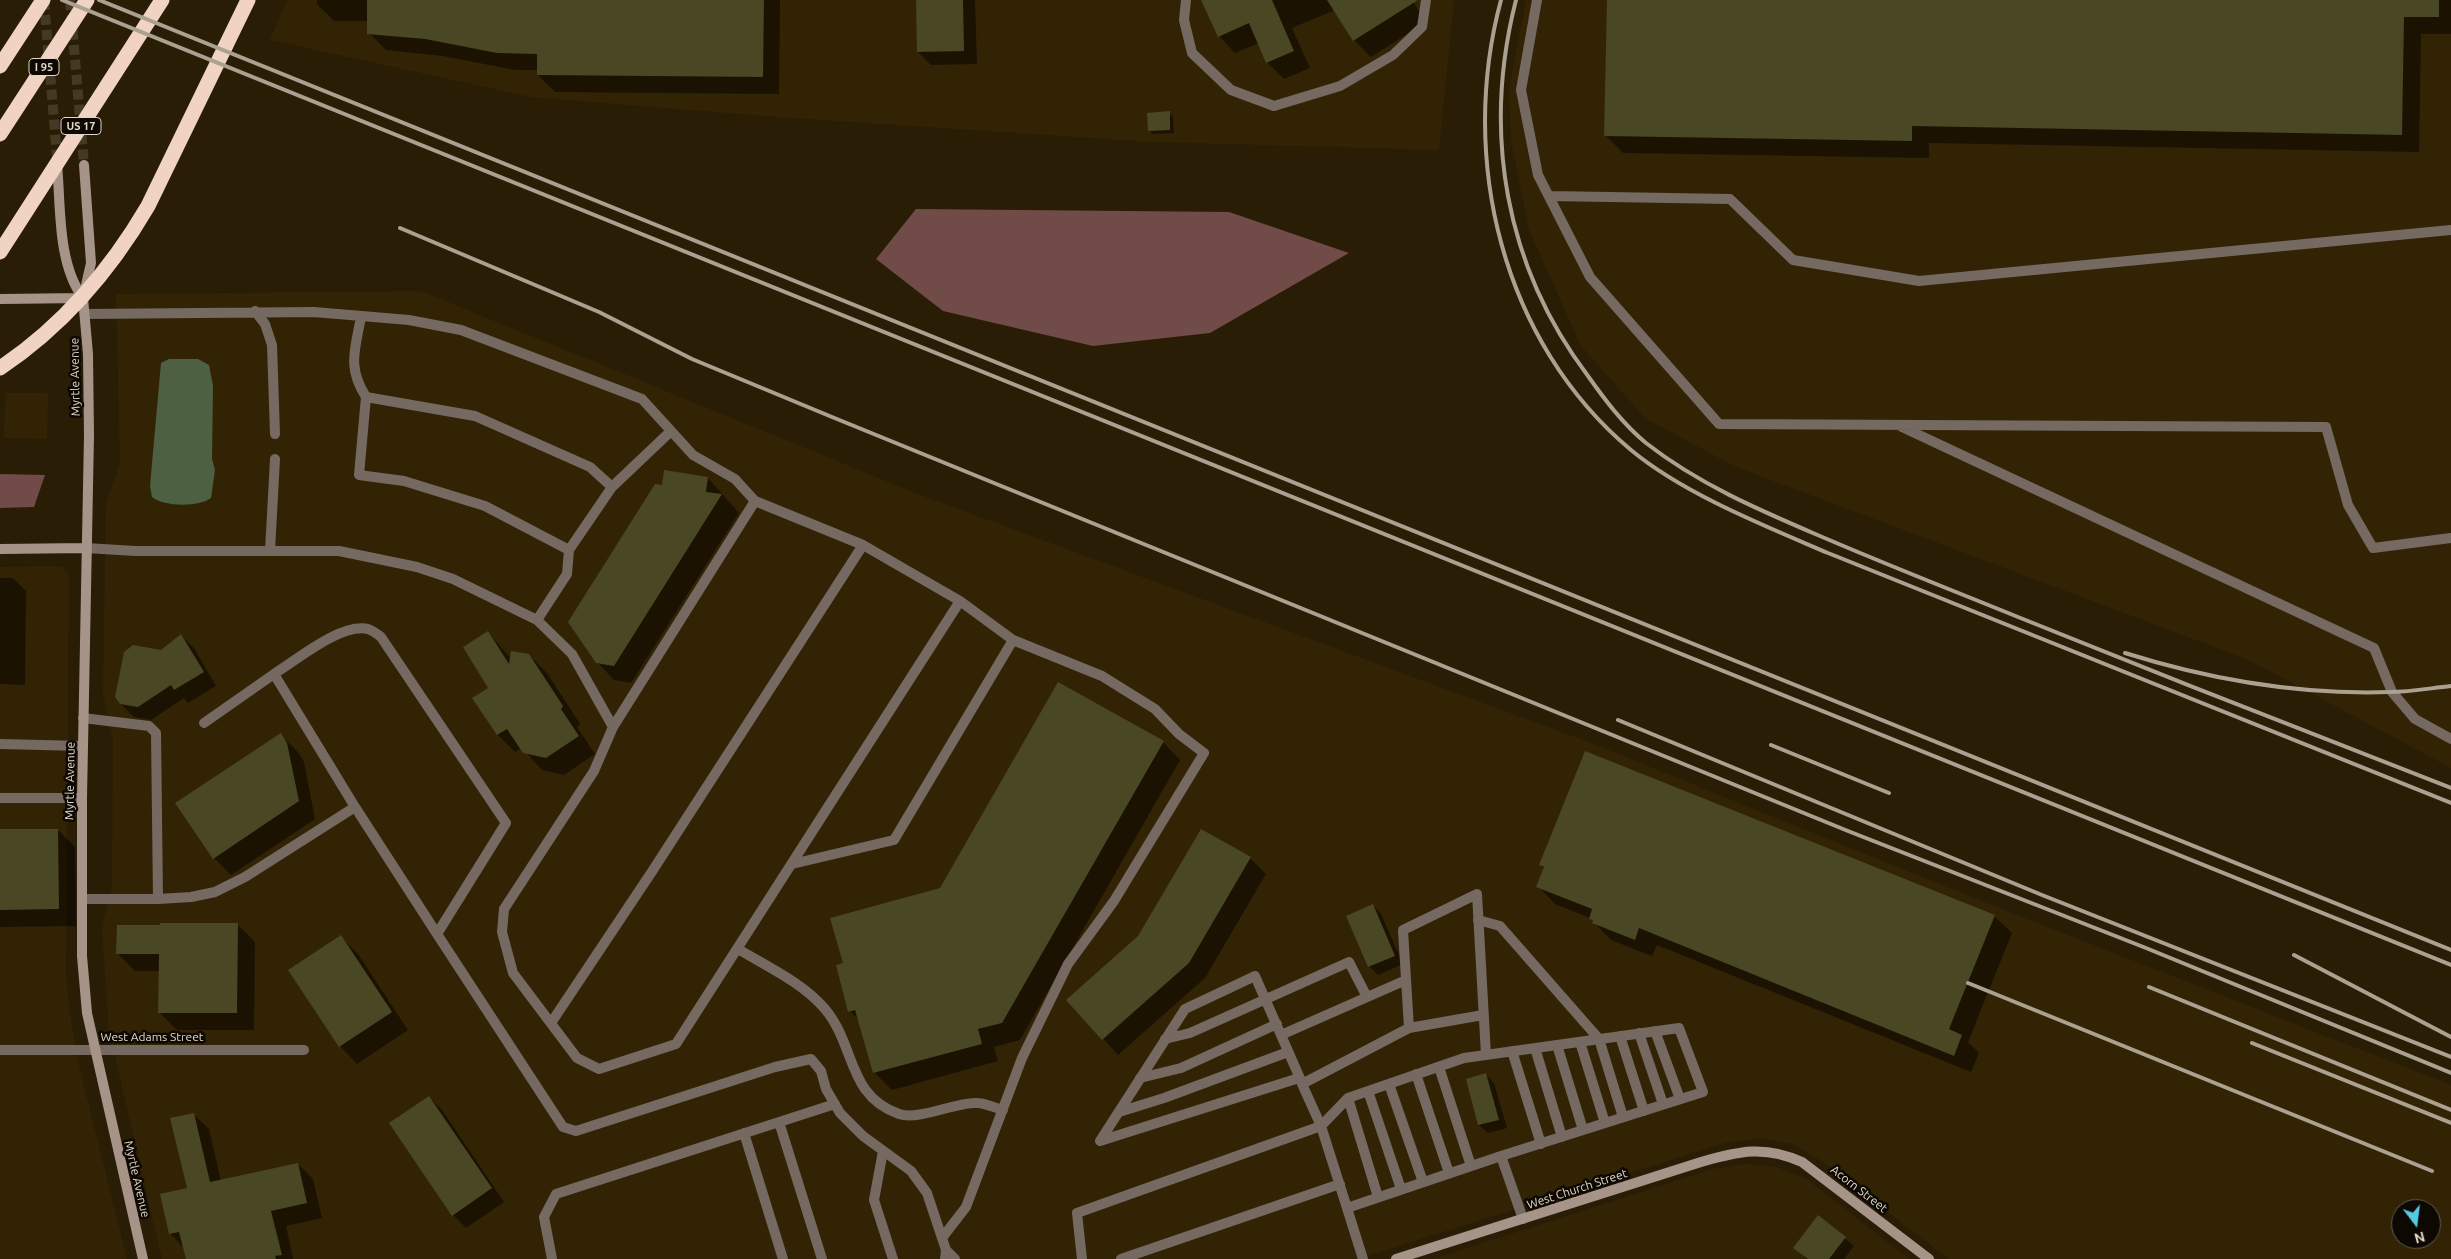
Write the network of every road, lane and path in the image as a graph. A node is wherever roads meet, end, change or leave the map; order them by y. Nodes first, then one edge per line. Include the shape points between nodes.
1 (43, 0) edge
2 (87, 0) edge
3 (162, 0) edge
4 (248, 0) edge
5 (1186, 0) edge
6 (1426, 0) edge
7 (1537, 0) edge
8 (0, 66) edge
9 (0, 134) edge
10 (57, 157) tunnel mouth
11 (84, 165) tunnel mouth
12 (1549, 196) junction
13 (2451, 230) edge
14 (0, 252) edge
15 (83, 298) junction
16 (0, 299) edge
17 (254, 311) junction
18 (85, 314) junction
19 (361, 317) junction
20 (0, 368) edge
21 (366, 397) junction
22 (1899, 425) junction
23 (671, 431) junction
24 (275, 434) dead end
25 (276, 459) dead end
26 (612, 487) junction
27 (755, 501) junction
28 (2451, 538) edge
29 (863, 545) junction
30 (86, 548) junction
31 (0, 549) edge
32 (569, 550) junction
33 (270, 551) junction
34 (960, 601) junction
35 (537, 620) junction
36 (1013, 640) junction
37 (274, 674) junction
38 (83, 718) junction
39 (204, 723) dead end
40 (613, 727) junction
41 (2451, 739) edge
42 (0, 744) edge
43 (83, 746) junction
44 (0, 798) edge
45 (82, 798) junction
46 (355, 807) junction
47 (792, 864) junction
48 (82, 899) junction
49 (158, 899) junction
50 (1478, 920) junction
51 (437, 934) junction
52 (738, 949) junction
53 (1406, 980) junction
54 (1367, 997) junction
55 (1266, 1000) junction
56 (1483, 1015) junction
57 (551, 1023) junction
58 (1277, 1024) junction
59 (1408, 1028) junction
60 (1655, 1031) junction
61 (1639, 1033) junction
62 (1281, 1035) junction
63 (1620, 1036) junction
64 (1165, 1039) junction
65 (1599, 1039) junction
66 (1580, 1042) junction
67 (1557, 1045) junction
68 (1535, 1048) junction
69 (94, 1049) junction
70 (0, 1050) edge
71 (304, 1050) dead end
72 (1512, 1051) junction
73 (1288, 1052) junction
74 (1486, 1055) junction
75 (1440, 1067) junction
76 (1416, 1074) junction
77 (1140, 1078) junction
78 (1301, 1081) junction
79 (1389, 1084) junction
80 (1368, 1091) junction
81 (1348, 1098) junction
82 (1680, 1099) junction
83 (835, 1104) junction
84 (1663, 1104) junction
85 (1003, 1110) junction
86 (1644, 1110) junction
87 (1119, 1112) junction
88 (1623, 1117) junction
89 (779, 1122) junction
90 (1605, 1123) junction
91 (1321, 1126) junction
92 (1583, 1130) junction
93 (744, 1134) junction
94 (1562, 1137) junction
95 (1541, 1144) junction
96 (883, 1151) junction
97 (1766, 1151) joint
98 (1502, 1156) junction
99 (1471, 1166) junction
100 (1449, 1173) junction
101 (1423, 1182) junction
102 (1340, 1184) junction
103 (1401, 1189) junction
104 (1378, 1197) junction
105 (1348, 1208) junction
106 (1523, 1219) junction
107 (942, 1238) junction
108 (946, 1255) edge
109 (142, 1259) edge
110 (552, 1259) edge
111 (783, 1259) edge
112 (822, 1259) edge
113 (893, 1259) edge
114 (955, 1259) edge
115 (1082, 1259) edge
116 (1120, 1259) edge
117 (1363, 1259) edge
118 (1396, 1259) edge
119 (1928, 1259) edge

1 - 8 highway
2 - 9 highway, I 95
3 - 14 highway, US 17
4 - 20 highway via 148,206 130,236 76,304 48,332
5 - 6 street via 1184,20 1192,53 1231,90 1274,106 1340,86 1392,55 1422,27
7 - 12 street via 1520,90 1538,175
10 - 15 main road, Myrtle Avenue via 66,263
11 - 15 main road, Myrtle Avenue via 91,263
12 - 13 street via 1730,199 1793,260 1919,281
12 - 22 street via 1590,277 1719,424
15 - 16 main road
15 - 18 main road, Myrtle Avenue
17 - 18 street
17 - 19 street
17 - 24 street via 265,324 272,345
18 - 30 main road, Myrtle Avenue via 89,426
19 - 21 street via 354,366 355,376
19 - 23 street via 409,320 461,330 642,399
21 - 26 street via 475,416 590,467
21 - 32 street via 359,475 404,482 485,506
22 - 28 street via 2326,427 2348,505 2372,548
22 - 41 street via 2374,648 2392,692 2415,719
23 - 26 street
23 - 27 street via 693,456 735,479
25 - 33 street
26 - 32 street
27 - 29 street
27 - 40 street
29 - 34 street
29 - 57 street
30 - 31 main road
30 - 33 street
30 - 38 main road, Myrtle Avenue
32 - 35 street via 567,574
33 - 35 street via 339,551 417,567 453,579
34 - 36 street
34 - 47 street
35 - 40 street via 572,654
36 - 47 street via 894,840
36 - 85 street via 1102,676 1154,709 1204,753 1114,901 1068,964 1022,1058
37 - 39 street
37 - 46 street
37 - 51 street via 334,636 356,629 369,629 381,637 506,823
38 - 43 main road, Myrtle Avenue
38 - 49 street via 150,726 156,732
40 - 57 street via 594,771 504,909 502,932 513,973
42 - 43 street
43 - 45 main road, Myrtle Avenue
44 - 45 street
45 - 48 main road, Myrtle Avenue
46 - 49 street via 245,877 214,892
46 - 51 street
47 - 52 street
48 - 49 street
48 - 69 main road, Myrtle Avenue via 82,956
50 - 53 street via 1477,894 1403,930
50 - 56 street
50 - 65 street via 1500,926
51 - 83 street via 563,1127 576,1131 767,1069 811,1059 821,1071
52 - 57 street via 676,1044 599,1069 577,1058
52 - 85 street via 811,993 837,1025 864,1091 880,1105 901,1115 935,1112 976,1102
53 - 54 street
53 - 59 street
54 - 55 street via 1349,962
54 - 62 street
55 - 58 street
55 - 64 street
55 - 64 street via 1255,976 1184,1009
56 - 59 street
56 - 74 street
58 - 62 street
58 - 77 street via 1181,1068
59 - 78 street
60 - 61 street
60 - 82 street
60 - 82 street via 1679,1028 1703,1092
61 - 63 street
61 - 84 street
62 - 73 street
63 - 65 street
63 - 86 street
64 - 77 street
65 - 66 street
65 - 88 street
66 - 67 street
66 - 90 street
67 - 68 street
67 - 92 street
68 - 72 street
68 - 94 street
69 - 70 street, West Adams Street
69 - 71 street, West Adams Street
69 - 109 main road, Myrtle Avenue
72 - 74 street
72 - 95 street
73 - 78 street
73 - 87 street
74 - 75 street via 1464,1058
75 - 76 street
75 - 99 street
76 - 79 street
76 - 100 street
77 - 87 street
78 - 87 street via 1100,1141
78 - 91 street
79 - 80 street
79 - 101 street
80 - 81 street
80 - 103 street
81 - 91 street
81 - 104 street
82 - 84 street
83 - 89 street
83 - 96 street via 863,1136
84 - 86 street
85 - 107 street via 966,1208
86 - 88 street
88 - 90 street
89 - 93 street
89 - 112 street
90 - 92 street
91 - 102 street
91 - 115 street via 1077,1213
92 - 94 street
93 - 110 street via 556,1194 544,1217
93 - 111 street
94 - 95 street
95 - 98 street
96 - 107 street via 911,1171 927,1193
96 - 113 street via 874,1200
97 - 106 main road, West Church Street via 1748,1150 1725,1155
97 - 119 main road, Acorn Street via 1802,1162
98 - 99 street
98 - 106 street
99 - 100 street
100 - 101 street
101 - 103 street
102 - 105 street
102 - 116 street
103 - 104 street
104 - 105 street
105 - 117 street
106 - 118 main road, West Church Street
107 - 108 street
108 - 114 street

